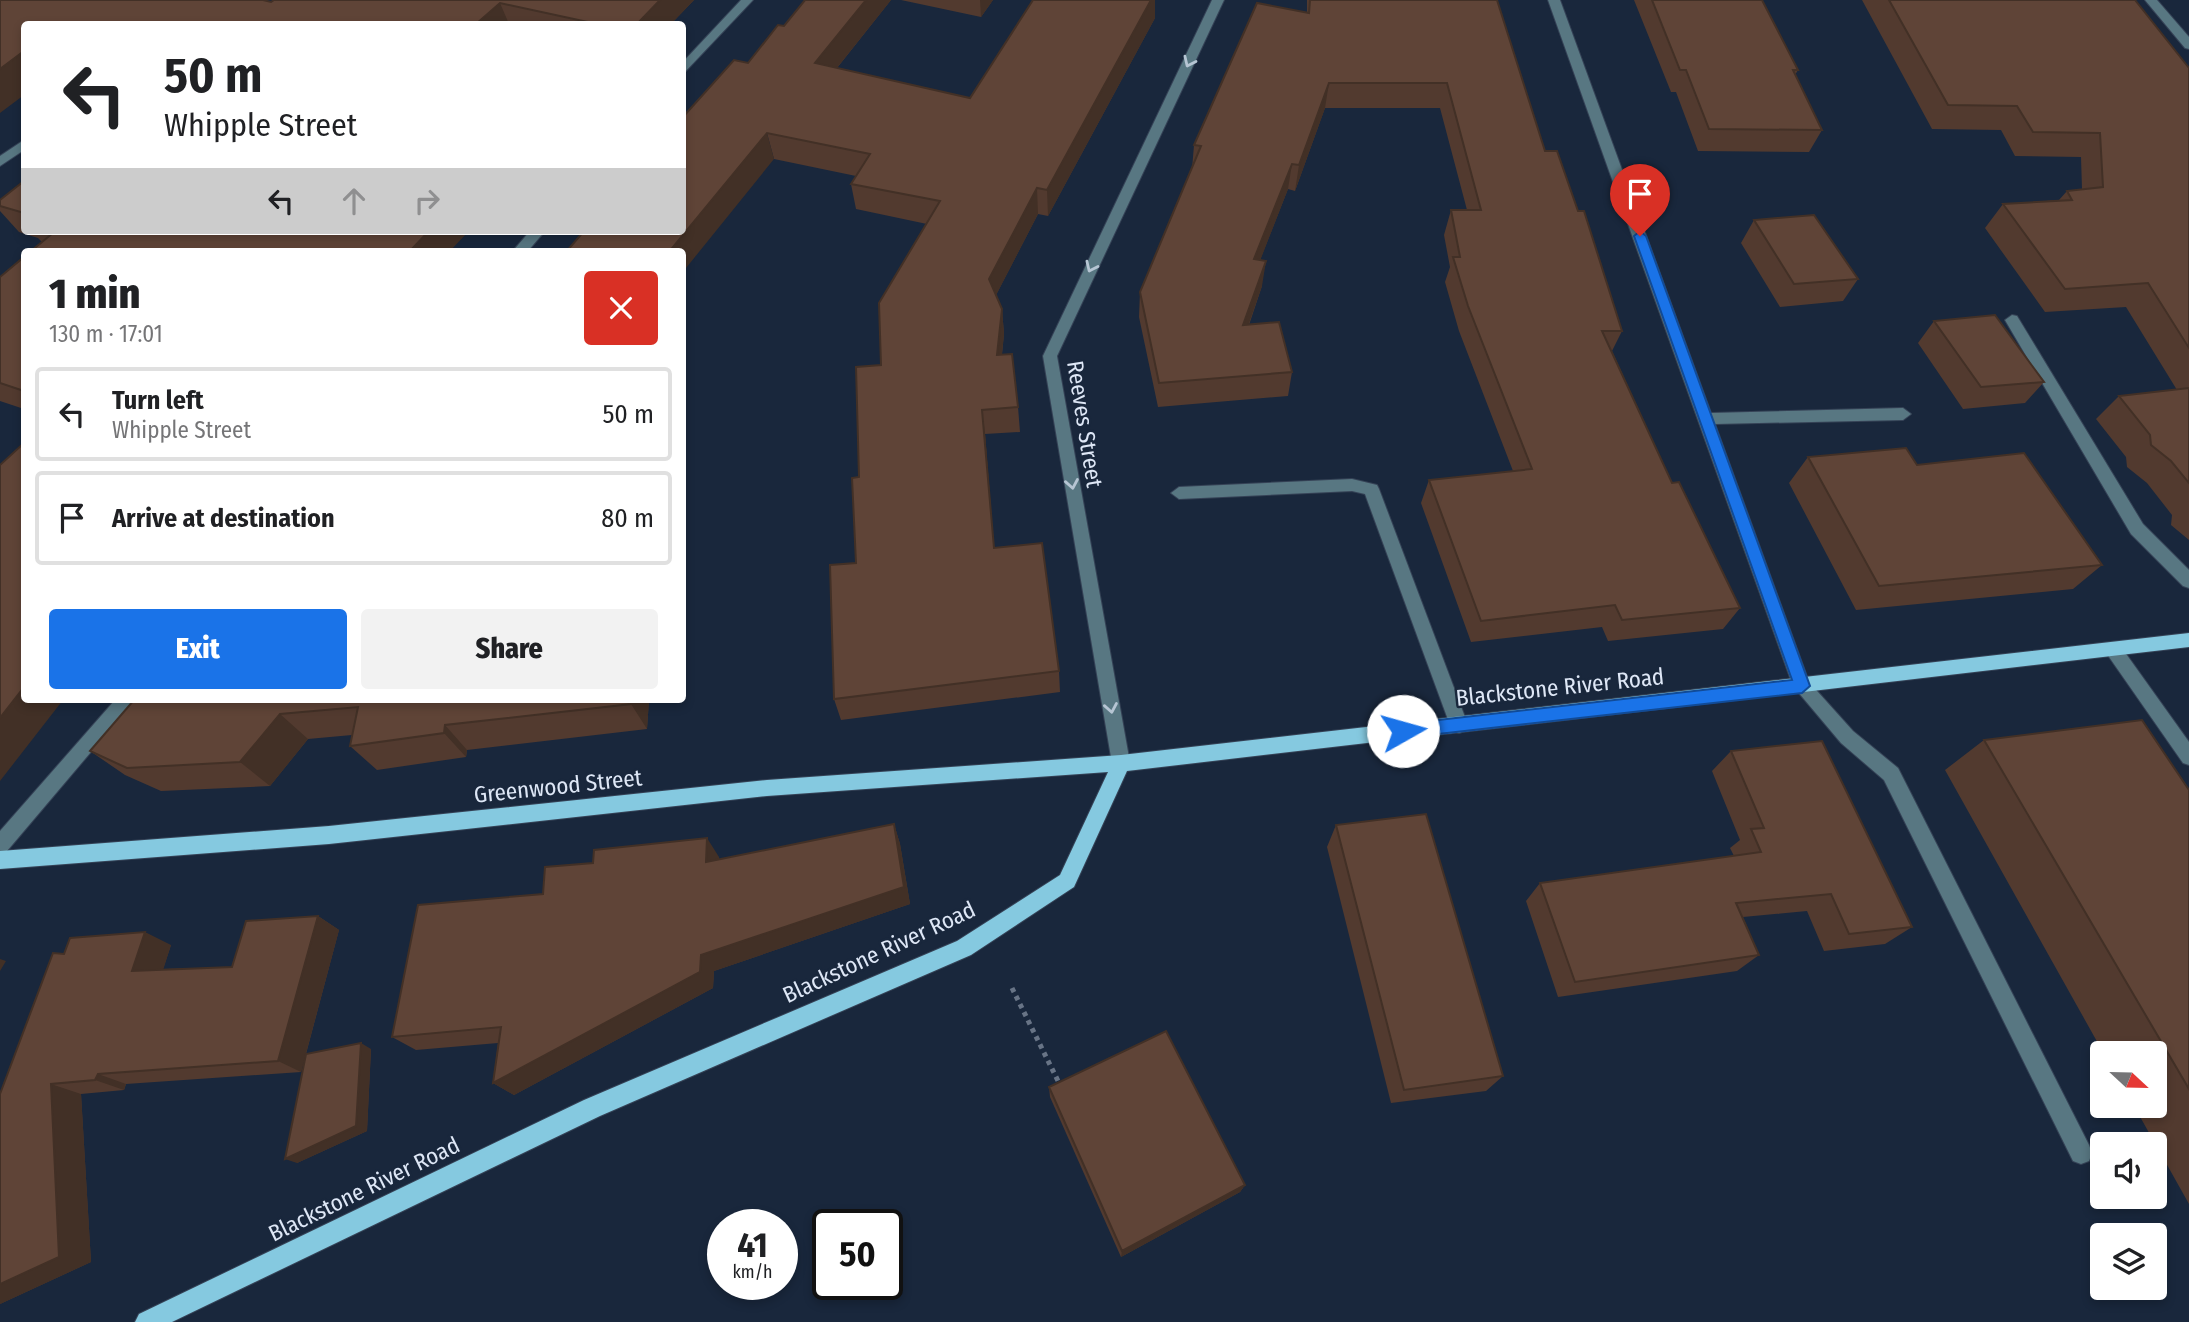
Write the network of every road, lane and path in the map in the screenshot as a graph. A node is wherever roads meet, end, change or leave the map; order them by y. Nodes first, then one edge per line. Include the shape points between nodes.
1 (747, 0) edge
2 (1218, 0) edge
3 (1554, 0) edge
4 (2151, 0) edge
5 (2189, 45) edge
6 (686, 67) edge
7 (21, 146) edge
8 (0, 162) edge
9 (534, 235) edge
10 (523, 248) edge
11 (2012, 320) dead end
12 (1903, 414) dead end
13 (1707, 419) junction
14 (1179, 493) dead end
15 (2189, 581) edge
16 (2189, 640) edge
17 (2113, 649) junction
18 (1802, 686) junction
19 (123, 703) edge
20 (1458, 725) junction
21 (2189, 757) edge
22 (1121, 763) junction
23 (0, 845) edge
24 (0, 860) edge
25 (1012, 988) dead end
26 (1063, 1091) edge
27 (2081, 1153) dead end
28 (148, 1322) edge

1 - 6 street
2 -> 22 street, Reeves Street via 1050,356
3 - 13 street
4 - 5 street
7 - 8 street
9 - 10 street
11 - 15 street via 2137,529
12 - 13 street
13 - 18 street
14 - 20 street via 1352,485 1371,489
16 - 17 main road, Blackstone River Road
17 - 18 main road, Blackstone River Road
17 - 21 street
18 - 20 main road, Blackstone River Road
18 - 27 street via 1847,737 1891,774
19 - 23 street
20 - 22 main road, Blackstone River Road
22 - 24 main road, Greenwood Street via 767,788 329,835
22 - 28 main road, Blackstone River Road via 1068,881 964,947 592,1108
25 - 26 path

